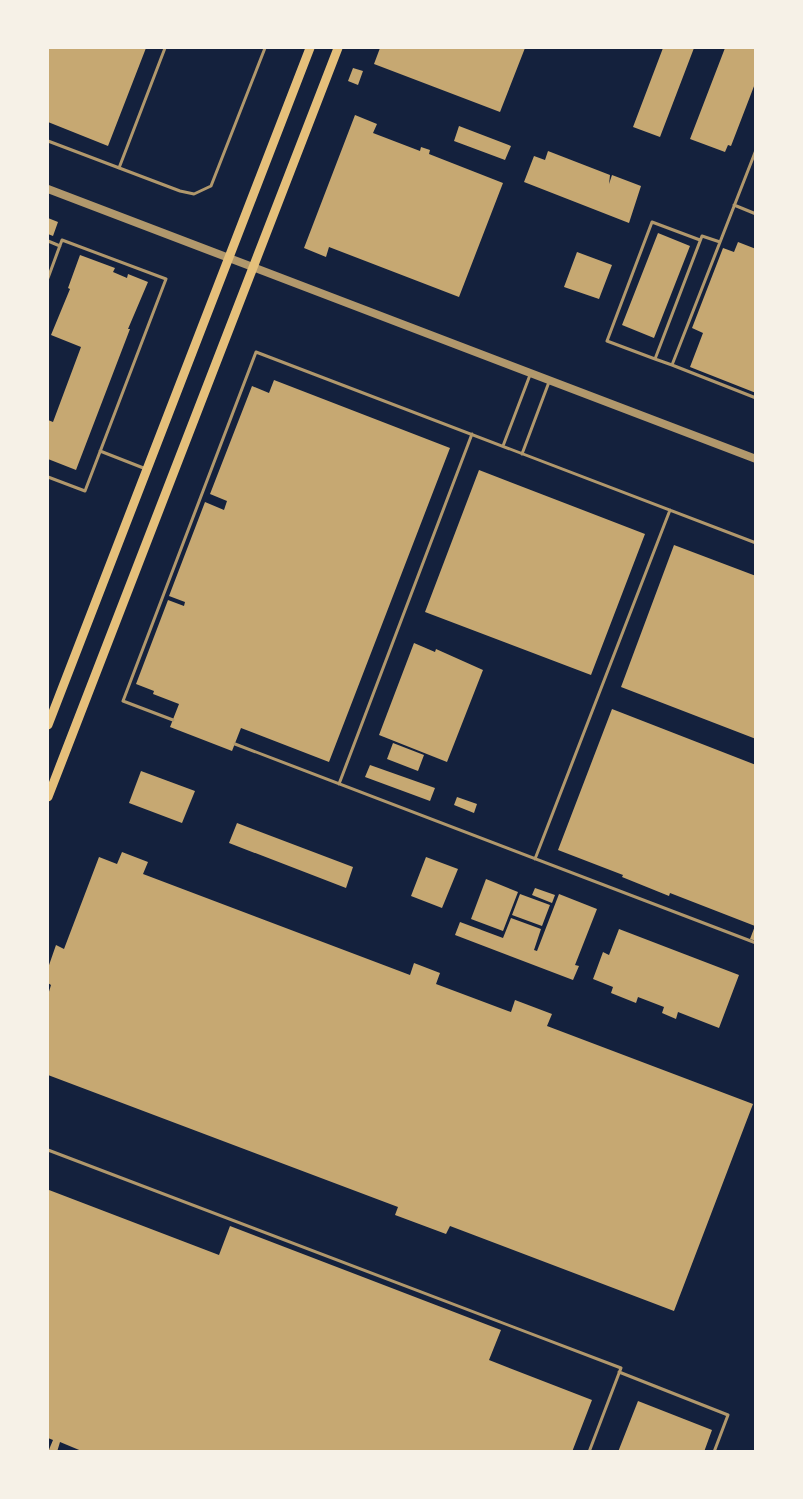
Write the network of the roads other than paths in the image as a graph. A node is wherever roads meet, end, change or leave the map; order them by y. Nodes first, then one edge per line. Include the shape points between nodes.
1 (165, 48) edge
2 (265, 48) edge
3 (310, 48) edge
4 (338, 48) edge
5 (48, 141) edge
6 (756, 150) edge
7 (119, 168) junction
8 (48, 189) edge
9 (734, 205) junction
10 (756, 214) edge
11 (700, 240) junction
12 (48, 241) edge
13 (720, 242) junction
14 (60, 246) junction
15 (228, 258) junction
16 (252, 269) junction
17 (48, 278) edge
18 (655, 359) junction
19 (672, 365) junction
20 (530, 374) junction
21 (550, 381) junction
22 (756, 398) edge
23 (472, 434) junction
24 (503, 446) junction
25 (100, 451) junction
26 (522, 454) junction
27 (756, 460) edge
28 (146, 469) junction
29 (48, 477) edge
30 (670, 510) junction
31 (756, 543) edge
32 (173, 720) dead end
33 (48, 725) edge
34 (235, 744) dead end
35 (339, 784) junction
36 (48, 797) edge
37 (535, 859) junction
38 (756, 943) edge
39 (48, 1150) edge
40 (619, 1372) junction
41 (589, 1452) edge
42 (714, 1452) edge

1 - 7 lane
2 - 7 lane via 211,186 194,194 180,192
3 - 15 main road
4 - 16 main road
5 - 7 lane
6 - 9 lane
8 - 15 street
9 - 10 lane
9 - 13 lane
11 - 13 lane via 702,236
11 - 18 lane
11 - 18 lane via 652,222 607,340
12 - 14 lane
13 - 19 lane
14 - 17 lane
14 - 25 lane via 62,240 166,279
15 - 16 street
15 - 28 main road
16 - 20 street
16 - 36 main road
18 - 19 lane
19 - 22 lane
20 - 21 street
20 - 24 lane
21 - 26 lane
21 - 27 street
23 - 24 lane
23 - 32 lane via 256,352 122,701
23 - 35 lane
24 - 26 lane
25 - 28 lane
25 - 29 lane via 85,491
26 - 30 lane
28 - 33 main road
30 - 31 lane
30 - 37 lane
34 - 35 lane
35 - 37 lane
37 - 38 lane
39 - 40 lane via 621,1368
40 - 41 lane
40 - 42 lane via 728,1415

